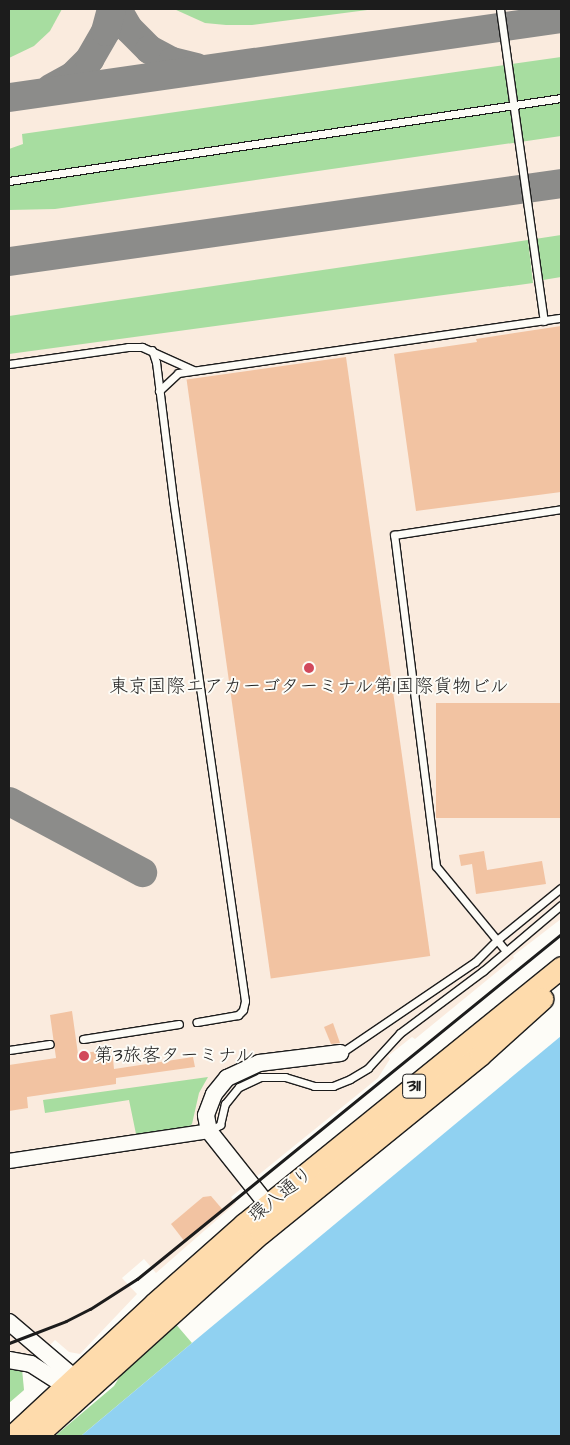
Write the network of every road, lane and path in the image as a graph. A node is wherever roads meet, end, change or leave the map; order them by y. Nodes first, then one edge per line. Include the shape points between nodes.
1 (500, 9) edge
2 (561, 98) edge
3 (514, 105) junction
4 (9, 181) edge
5 (561, 318) edge
6 (544, 321) junction
7 (152, 350) junction
8 (9, 364) edge
9 (194, 370) junction
10 (159, 391) junction
11 (561, 510) edge
12 (561, 888) edge
13 (561, 905) edge
14 (497, 940) junction
15 (506, 951) junction
16 (561, 967) edge
17 (561, 982) edge
18 (197, 1022) dead end
19 (179, 1024) dead end
20 (83, 1039) dead end
21 (50, 1044) dead end
22 (9, 1050) edge
23 (340, 1053) joint
24 (208, 1131) junction
25 (9, 1161) edge
26 (273, 1212) junction
27 (9, 1322) edge
28 (9, 1360) edge
29 (75, 1387) junction
30 (12, 1436) edge
31 (36, 1436) edge

1 - 3 lane
2 - 3 lane
3 - 4 lane
3 - 6 lane
5 - 6 lane
6 - 9 lane
7 - 8 lane via 128,347
7 - 9 lane
7 - 10 lane
9 - 10 lane via 178,372
10 - 18 lane via 245,1001 238,1015
11 - 14 lane via 394,535 436,866
12 - 14 lane
13 - 15 lane
14 - 15 lane
14 - 23 lane via 475,962
15 - 24 lane via 400,1033 368,1068 350,1079 332,1086 314,1086 285,1077 260,1077 239,1087 224,1104 220,1125
16 - 26 main road, 環八通り / 311
17 - 26 main road, 環八通り / 311 via 480,1054
19 - 20 lane
21 - 22 lane
23 - 24 street via 259,1063 227,1078 214,1094 206,1115
24 - 25 street
24 - 26 street
26 - 29 main road, 環八通り / 311 via 208,1279
26 - 29 main road, 環八通り / 311 via 155,1303
27 - 29 street
28 - 29 street via 31,1364
29 - 30 main road, 環八通り / 311
29 - 31 main road, 環八通り / 311

